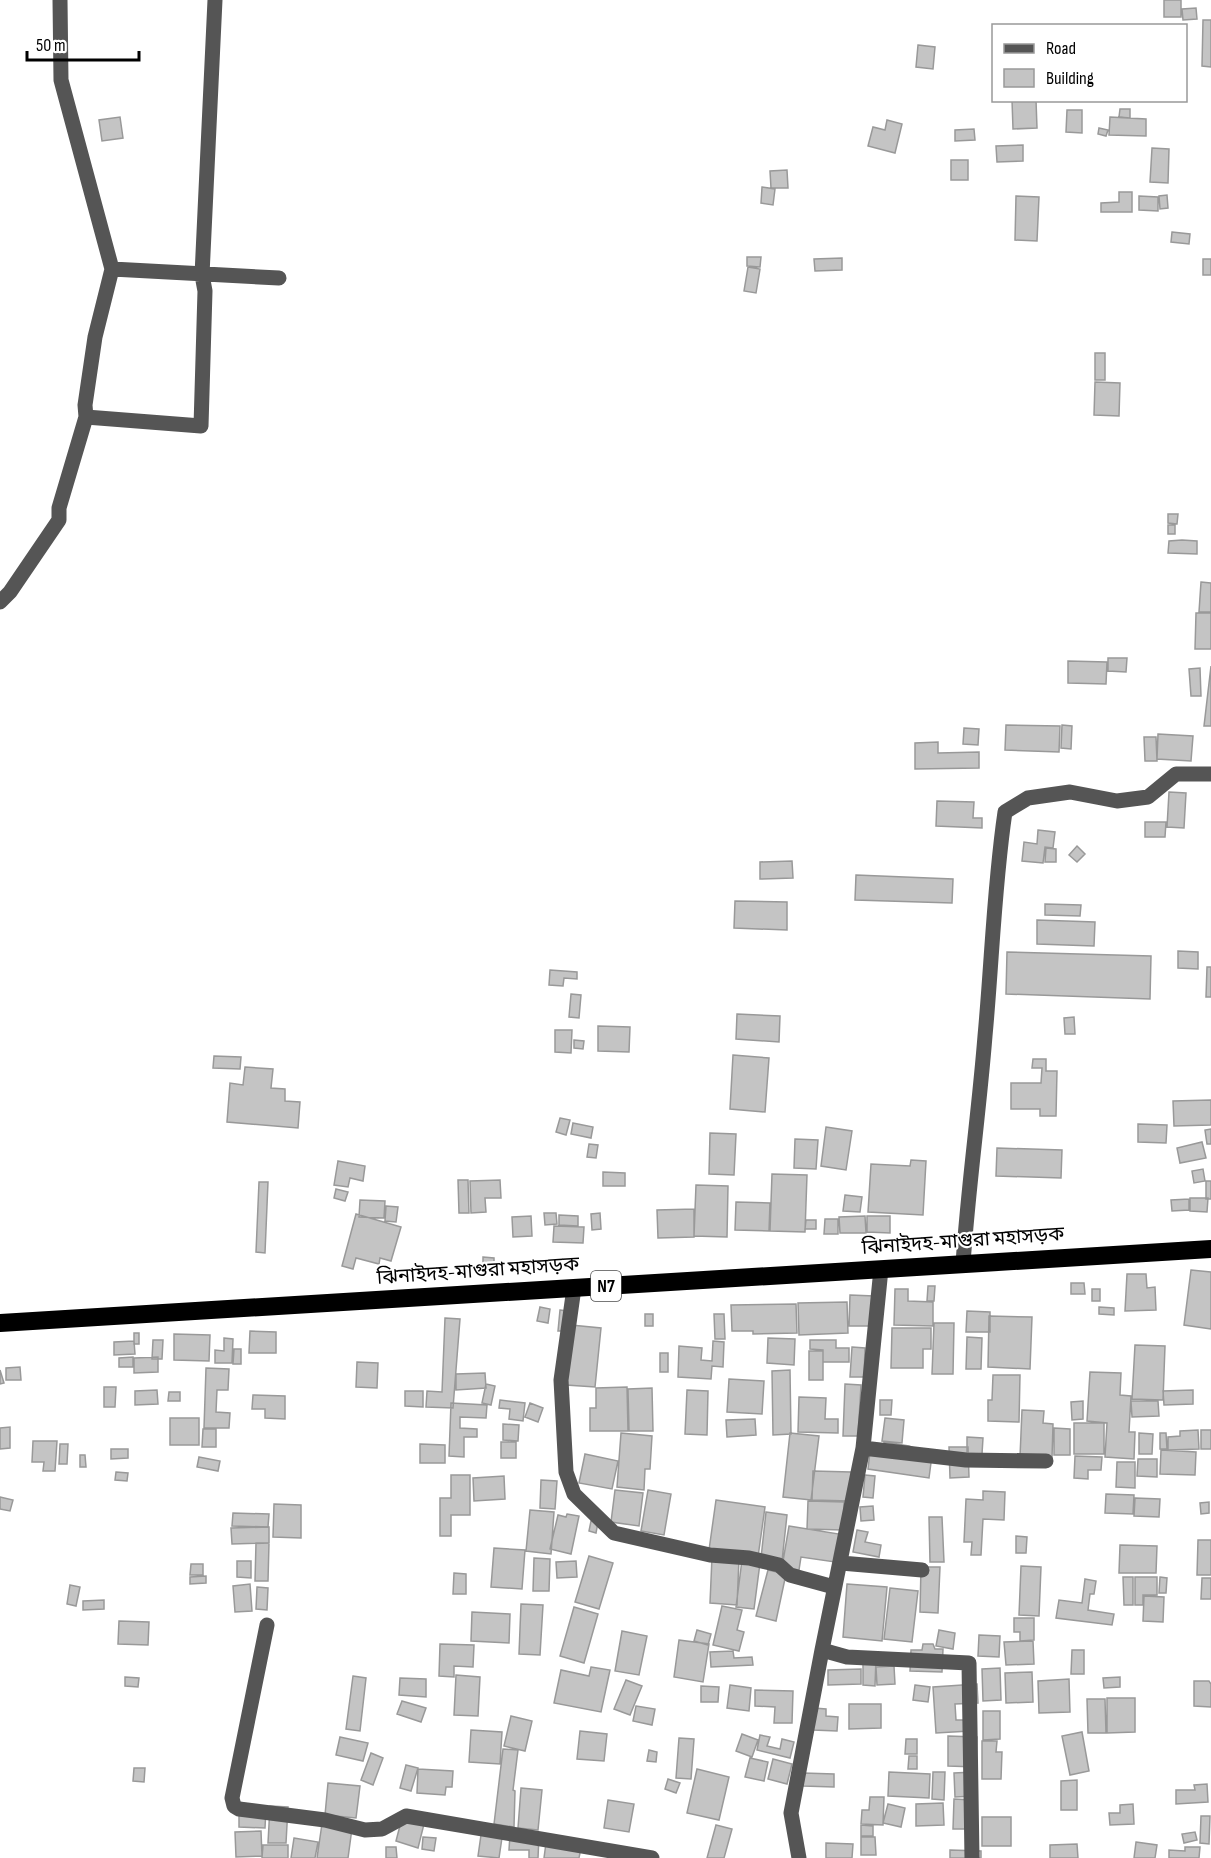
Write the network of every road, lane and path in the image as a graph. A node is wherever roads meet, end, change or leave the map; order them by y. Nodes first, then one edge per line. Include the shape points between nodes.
1 (60, 0) edge
2 (215, 0) edge
3 (112, 269) junction
4 (202, 275) junction
5 (279, 278) dead end
6 (86, 417) junction
7 (0, 602) edge
8 (1211, 774) edge
9 (1211, 1249) edge
10 (963, 1264) junction
11 (881, 1269) junction
12 (574, 1288) junction
13 (0, 1323) edge
14 (863, 1448) junction
15 (1046, 1461) dead end
16 (842, 1563) junction
17 (922, 1570) dead end
18 (834, 1587) junction
19 (267, 1625) dead end
20 (822, 1650) junction
21 (652, 1858) edge
22 (799, 1858) edge
23 (972, 1858) edge

1 - 3 street via 61,80
2 - 4 street
3 - 4 street
3 - 6 street via 94,337
4 - 5 street
4 - 6 street via 205,291 201,426
6 - 7 street via 59,508 59,520
8 - 10 street via 1176,774 1148,797 1117,801 1070,792 1028,798 1005,812 996,872
9 - 10 highway, ঝিনাইদহ-মাগুরা মহাসড়ক / N7
10 - 11 highway, ঝিনাইদহ-মাগুরা মহাসড়ক / N7
11 - 12 highway, ঝিনাইদহ-মাগুরা মহাসড়ক / N7
11 - 14 street
12 - 13 highway, ঝিনাইদহ-মাগুরা মহাসড়ক / N7
12 - 18 street via 561,1380 566,1472 574,1494 614,1533 710,1555 778,1565 790,1575
14 - 15 street via 966,1460
14 - 16 street
16 - 17 street
16 - 18 street
18 - 20 street
19 - 21 street via 232,1798 234,1806 365,1830 382,1829 406,1816
20 - 22 street via 791,1813
20 - 23 street via 847,1657 969,1663

